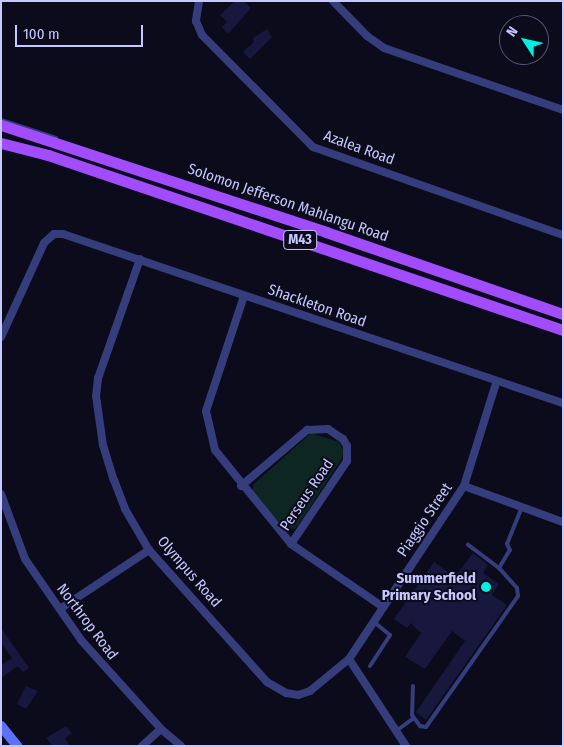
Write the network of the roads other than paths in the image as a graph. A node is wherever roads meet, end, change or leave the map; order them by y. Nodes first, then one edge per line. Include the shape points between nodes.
1 (199, 1) edge
2 (333, 1) edge
3 (563, 110) edge
4 (1, 120) edge
5 (1, 125) edge
6 (1, 143) edge
7 (83, 151) junction
8 (563, 234) edge
9 (140, 259) junction
10 (244, 296) junction
11 (563, 314) edge
12 (563, 330) edge
13 (2, 334) edge
14 (496, 383) junction
15 (563, 403) edge
16 (241, 486) junction
17 (464, 486) junction
18 (1, 494) edge
19 (522, 507) junction
20 (563, 522) edge
21 (291, 544) junction
22 (468, 545) dead end
23 (149, 550) junction
24 (499, 568) junction
25 (383, 607) junction
26 (60, 609) junction
27 (374, 622) junction
28 (349, 659) junction
29 (370, 666) dead end
30 (413, 686) dead end
31 (414, 718) junction
32 (1, 726) edge
33 (161, 729) junction
34 (396, 731) junction
35 (15, 745) edge
36 (142, 746) edge
37 (181, 746) edge
38 (406, 746) edge

1 - 8 street, Azalea Road via 195,17 202,35 313,147
2 - 3 street via 375,43 389,51
4 - 7 lane via 52,136
5 - 7 main road, Solomon Jefferson Mahlangu Road / M43
6 - 12 main road, Solomon Jefferson Mahlangu Road / M43 via 48,155
7 - 11 main road, Solomon Jefferson Mahlangu Road / M43
9 - 10 street, Shackleton Road
9 - 13 street, Shackleton Road via 62,234 48,238
9 - 23 street, Olympus Road via 98,378 96,396 103,445 114,480 125,509
10 - 14 street, Shackleton Road
10 - 16 street, Perseus Road via 208,403 206,419 215,450
14 - 15 street, Shackleton Road
14 - 17 street, Piaggio Street
16 - 21 street, Perseus Road
16 - 21 street, Perseus Road via 307,430 328,429 343,439 347,446 347,461
17 - 19 street
17 - 25 street, Piaggio Street
18 - 26 street, Northrop Road via 25,559
19 - 20 street
19 - 24 lane via 507,544 510,550
21 - 25 street, Perseus Road
22 - 24 lane
23 - 26 street
23 - 28 street, Olympus Road via 276,689 298,695 310,691
24 - 31 lane via 517,588 518,596 426,727 420,726
25 - 27 street, Piaggio Street
26 - 33 street, Northrop Road via 114,680
27 - 28 street, Piaggio Street
27 - 29 lane via 390,635
28 - 34 street
30 - 31 lane
31 - 34 lane
32 - 35 street
33 - 36 street
33 - 37 street, Northrop Road
34 - 38 street

